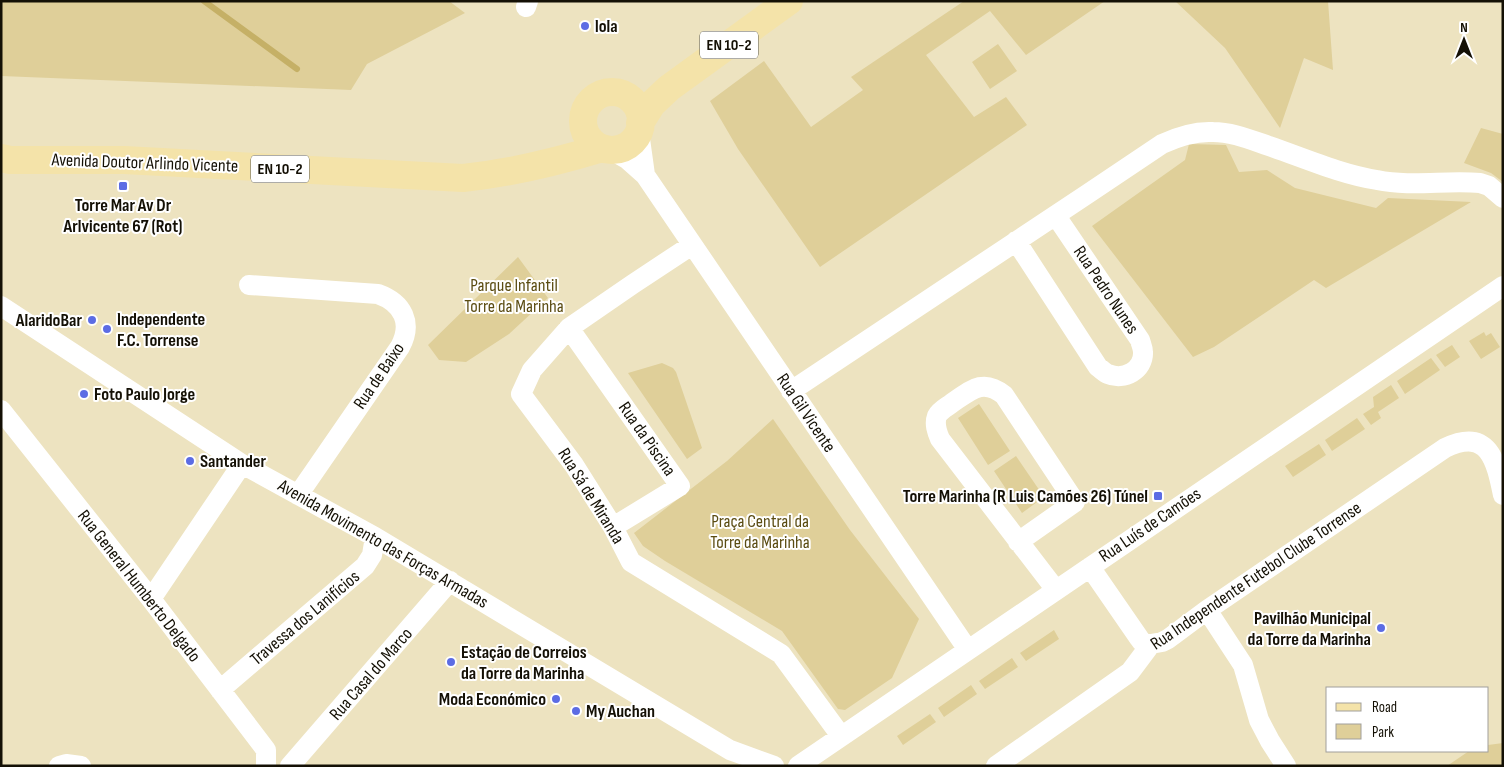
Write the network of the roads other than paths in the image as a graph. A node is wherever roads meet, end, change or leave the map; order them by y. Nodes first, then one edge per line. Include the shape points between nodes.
1 (788, 1) edge
2 (669, 88) junction
3 (614, 93) junction
4 (585, 110) junction
5 (640, 128) junction
6 (606, 149) junction
7 (4, 161) edge
8 (549, 162) junction
9 (645, 175) junction
10 (1503, 198) edge
11 (1056, 216) junction
12 (1016, 240) junction
13 (692, 245) junction
14 (249, 285) dead end
15 (1503, 286) edge
16 (1, 306) edge
17 (569, 328) junction
18 (791, 391) junction
19 (1, 410) edge
20 (242, 464) junction
21 (298, 495) junction
22 (1503, 495) edge
23 (613, 527) junction
24 (375, 537) junction
25 (1018, 542) junction
26 (1090, 567) junction
27 (450, 581) junction
28 (1056, 590) junction
29 (152, 599) junction
30 (1207, 610) junction
31 (1151, 644) junction
32 (968, 650) junction
33 (220, 690) junction
34 (841, 736) junction
35 (59, 766) edge
36 (81, 766) edge
37 (266, 766) edge
38 (290, 766) edge
39 (774, 766) edge
40 (798, 766) edge
41 (996, 766) edge
42 (1286, 766) edge

1 - 2 main road, EN 10-2
2 - 3 main road, EN 10-2 via 633,94
2 - 5 main road, EN 10-2 via 652,104
3 - 4 main road, EN 10-2 via 597,97
3 - 5 main road via 623,95 637,107
4 - 6 main road via 583,119 588,137
4 - 8 main road, Avenida Doutor Arlindo Vicente / EN 10-2 via 570,147
5 - 6 main road, EN 10-2 via 628,145 620,149
5 - 9 street, Rua Gil Vicente
6 - 8 main road, Avenida Doutor Arlindo Vicente / EN 10-2
6 - 9 street, Rua Gil Vicente via 627,159
7 - 8 main road, Avenida Doutor Arlindo Vicente / EN 10-2 via 124,160 463,178 502,174
9 - 13 street, Rua Gil Vicente
10 - 11 street via 1480,183 1392,183 1357,176 1234,135 1206,132 1176,137 1162,144
11 - 12 street
11 - 12 street, Rua Pedro Nunes via 1140,340 1143,353 1140,365 1132,374 1120,377 1107,374 1098,367
12 - 18 street
13 - 17 street, Rua Sá de Miranda
13 - 18 street, Rua Gil Vicente
14 - 21 street, Rua de Baixo via 378,294 397,305 405,319 405,338 400,347
15 - 26 street, Rua Luís de Camões
16 - 20 street, Avenida Movimento das Forças Armadas
17 - 23 street, Rua Sá de Miranda via 532,370 521,394 574,465
17 - 23 street, Rua da Piscina via 680,486
18 - 32 street, Rua Gil Vicente
19 - 29 street, Rua General Humberto Delgado
20 - 21 street, Avenida Movimento das Forças Armadas
20 - 29 street
21 - 24 street, Avenida Movimento das Forças Armadas
22 - 30 street, Rua Independente Futebol Clube Torrense via 1492,455 1472,442 1458,442
23 - 34 street, Rua Sá de Miranda via 631,562 781,654
24 - 27 street, Avenida Movimento das Forças Armadas
24 - 33 street, Travessa dos Lanifícios via 370,560 365,566
25 - 25 street via 1075,502 1004,396 990,387 981,386 941,411 937,417 937,432
25 - 28 street
26 - 28 street, Rua Luís de Camões
26 - 31 street via 1142,642
27 - 38 street, Rua Casal do Marco
27 - 39 street, Avenida Movimento das Forças Armadas via 730,750
28 - 32 street, Rua Luís de Camões
29 - 33 street, Rua General Humberto Delgado
30 - 31 street, Rua Independente Futebol Clube Torrense via 1168,639
30 - 42 street via 1243,665 1259,720
31 - 41 street, Rua Independente Futebol Clube Torrense via 1130,672
32 - 34 street, Rua Luís de Camões
33 - 37 street, Rua General Humberto Delgado via 266,750
34 - 40 street, Rua Luís de Camões
35 - 36 street

